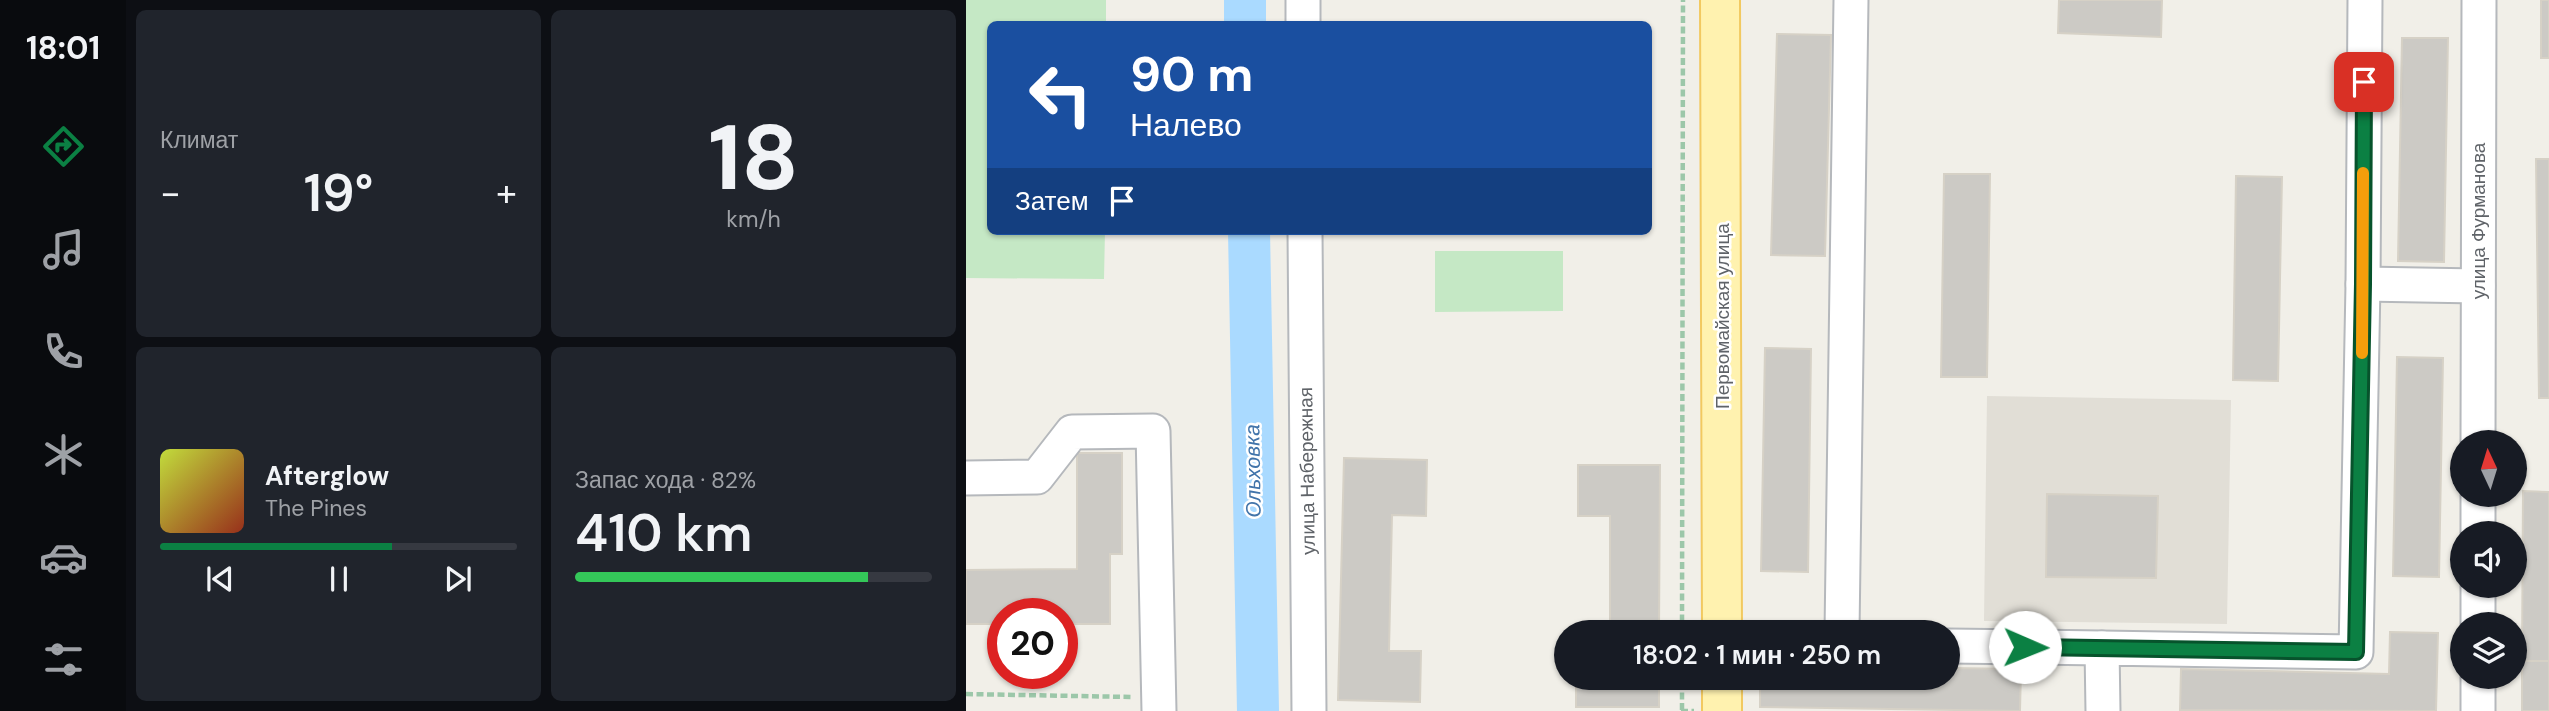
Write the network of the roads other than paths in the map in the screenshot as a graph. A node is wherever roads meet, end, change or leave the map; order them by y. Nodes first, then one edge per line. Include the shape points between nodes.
1 (1303, 0) edge
2 (1720, 0) edge
3 (1852, 0) edge
4 (2365, 0) edge
5 (2479, 0) edge
6 (1303, 21) edge
7 (1305, 235) edge
8 (2363, 284) junction
9 (2478, 286) junction
10 (2478, 430) edge
11 (966, 478) edge
12 (1722, 620) edge
13 (1842, 620) edge
14 (1960, 646) edge
15 (2102, 648) junction
16 (2477, 689) edge
17 (1722, 690) edge
18 (1159, 704) edge
19 (1309, 711) edge
20 (1722, 711) edge
21 (2103, 711) edge
22 (2477, 711) edge

1 - 6 street
2 - 12 main road, Первомайская улица
3 - 13 street
4 - 8 street
5 - 9 street, улица Фурманова
7 - 19 street, улица Набережная
8 - 9 street
8 - 15 street via 2356,652
9 - 10 street, улица Фурманова
11 - 18 street via 1037,477 1072,432 1153,432
14 - 15 street
15 - 21 street
16 - 22 street
17 - 20 main road

